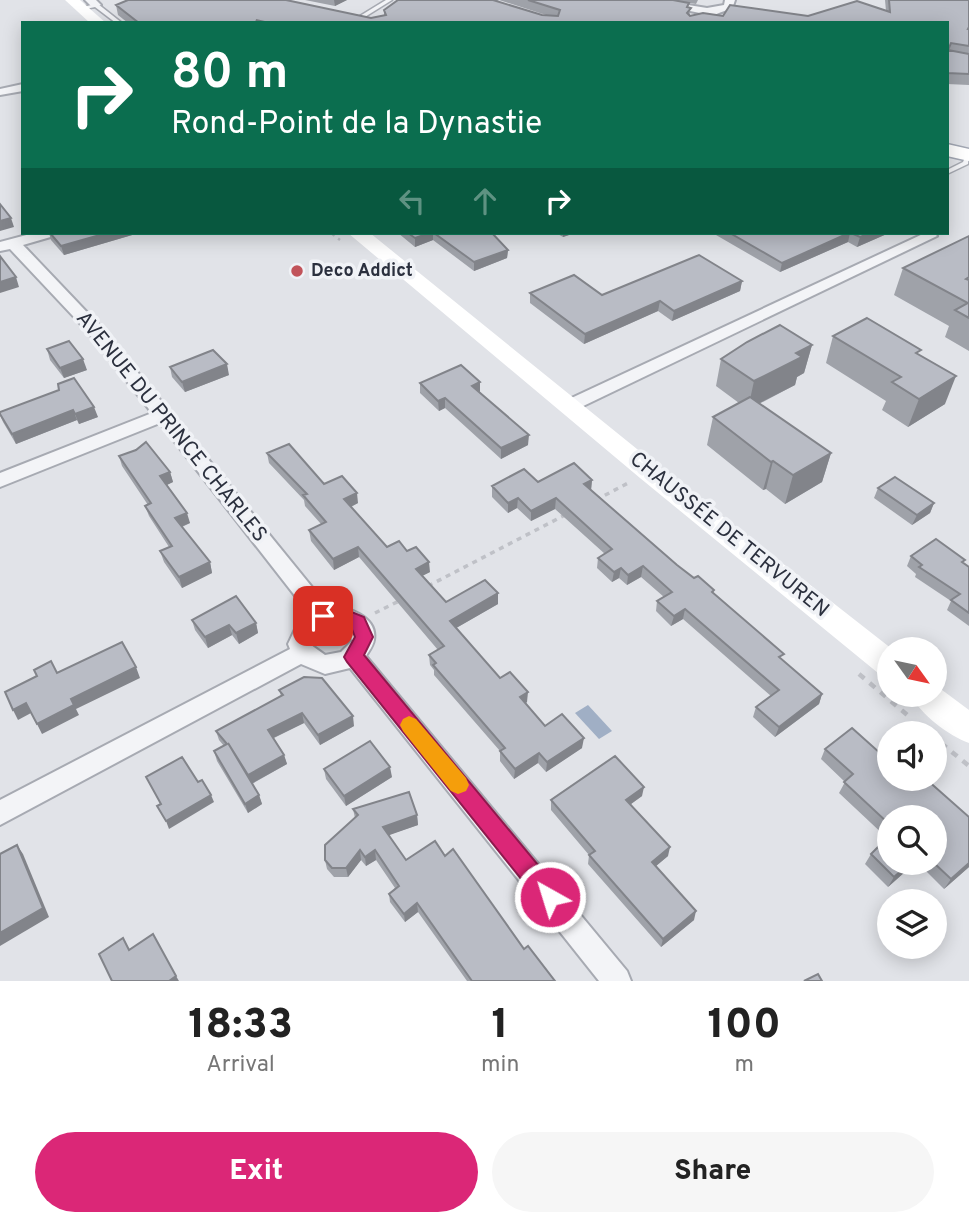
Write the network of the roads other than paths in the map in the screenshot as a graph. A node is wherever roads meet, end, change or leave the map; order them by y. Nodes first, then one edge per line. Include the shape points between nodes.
1 (390, 0) edge
2 (640, 0) edge
3 (730, 0) edge
4 (85, 3) edge
5 (706, 14) edge
6 (352, 17) joint
7 (98, 21) edge
8 (116, 21) edge
9 (369, 21) edge
10 (21, 87) edge
11 (0, 92) edge
12 (949, 150) edge
13 (969, 155) edge
14 (949, 171) edge
15 (41, 235) edge
16 (360, 235) edge
17 (930, 236) dead end
18 (7, 245) edge
19 (571, 405) junction
20 (162, 416) junction
21 (0, 480) edge
22 (323, 616) junction
23 (304, 652) junction
24 (877, 654) edge
25 (354, 657) junction
26 (939, 707) edge
27 (957, 724) edge
28 (0, 813) edge
29 (617, 981) edge

1 - 6 lane
2 - 5 street
3 - 5 street via 729,7
4 - 7 main road
4 - 8 lane
6 - 9 main road
10 - 11 street
12 - 13 main road
13 - 14 lane via 966,163
15 - 18 street
16 - 19 main road, CHAUSSÉE DE TERVUREN
17 - 19 street
18 - 20 street, AVENUE DU PRINCE CHARLES via 94,329
19 - 24 main road, CHAUSSÉE DE TERVUREN
20 - 21 street
20 - 22 street, AVENUE DU PRINCE CHARLES
22 - 23 street via 301,637
22 - 25 street via 342,615 358,622 364,637
23 - 25 street via 311,660 330,664
23 - 28 street
25 - 29 street
26 - 27 main road

